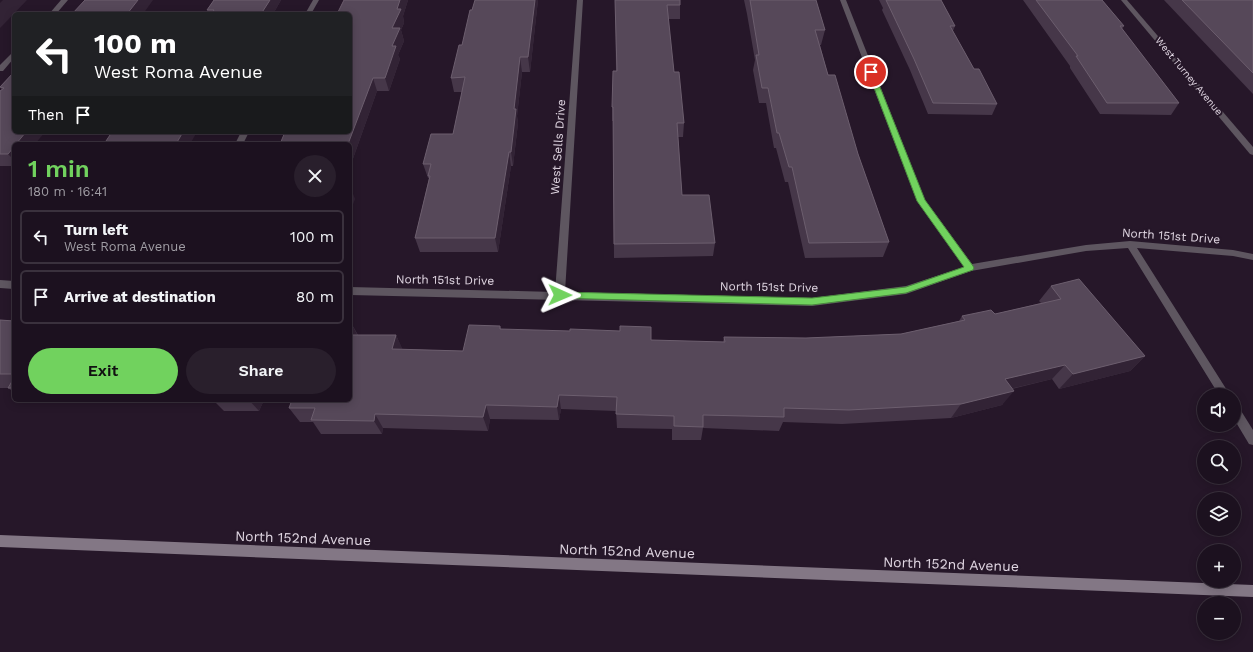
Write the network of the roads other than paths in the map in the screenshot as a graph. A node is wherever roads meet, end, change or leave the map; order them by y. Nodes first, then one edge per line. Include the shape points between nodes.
1 (65, 0) edge
2 (316, 0) edge
3 (580, 0) edge
4 (843, 0) edge
5 (1124, 0) edge
6 (54, 12) edge
7 (309, 12) edge
8 (12, 56) edge
9 (0, 69) edge
10 (1253, 152) edge
11 (1130, 244) junction
12 (1253, 257) edge
13 (970, 268) junction
14 (0, 284) edge
15 (12, 285) edge
16 (352, 291) edge
17 (560, 295) junction
18 (1221, 388) edge
19 (1241, 420) edge
20 (1253, 440) edge
21 (0, 541) edge
22 (1253, 591) edge

1 - 6 street
2 - 7 street
3 - 17 street, West Sells Drive
4 - 13 street via 921,201
5 - 10 street, West Turney Avenue
8 - 9 street
11 - 12 street, North 151st Drive
11 - 13 street, North 151st Drive via 1078,249
11 - 18 street
13 - 17 street, North 151st Drive via 906,290 812,302
14 - 15 street
16 - 17 street, North 151st Drive
19 - 20 street
21 - 22 street, North 152nd Avenue

